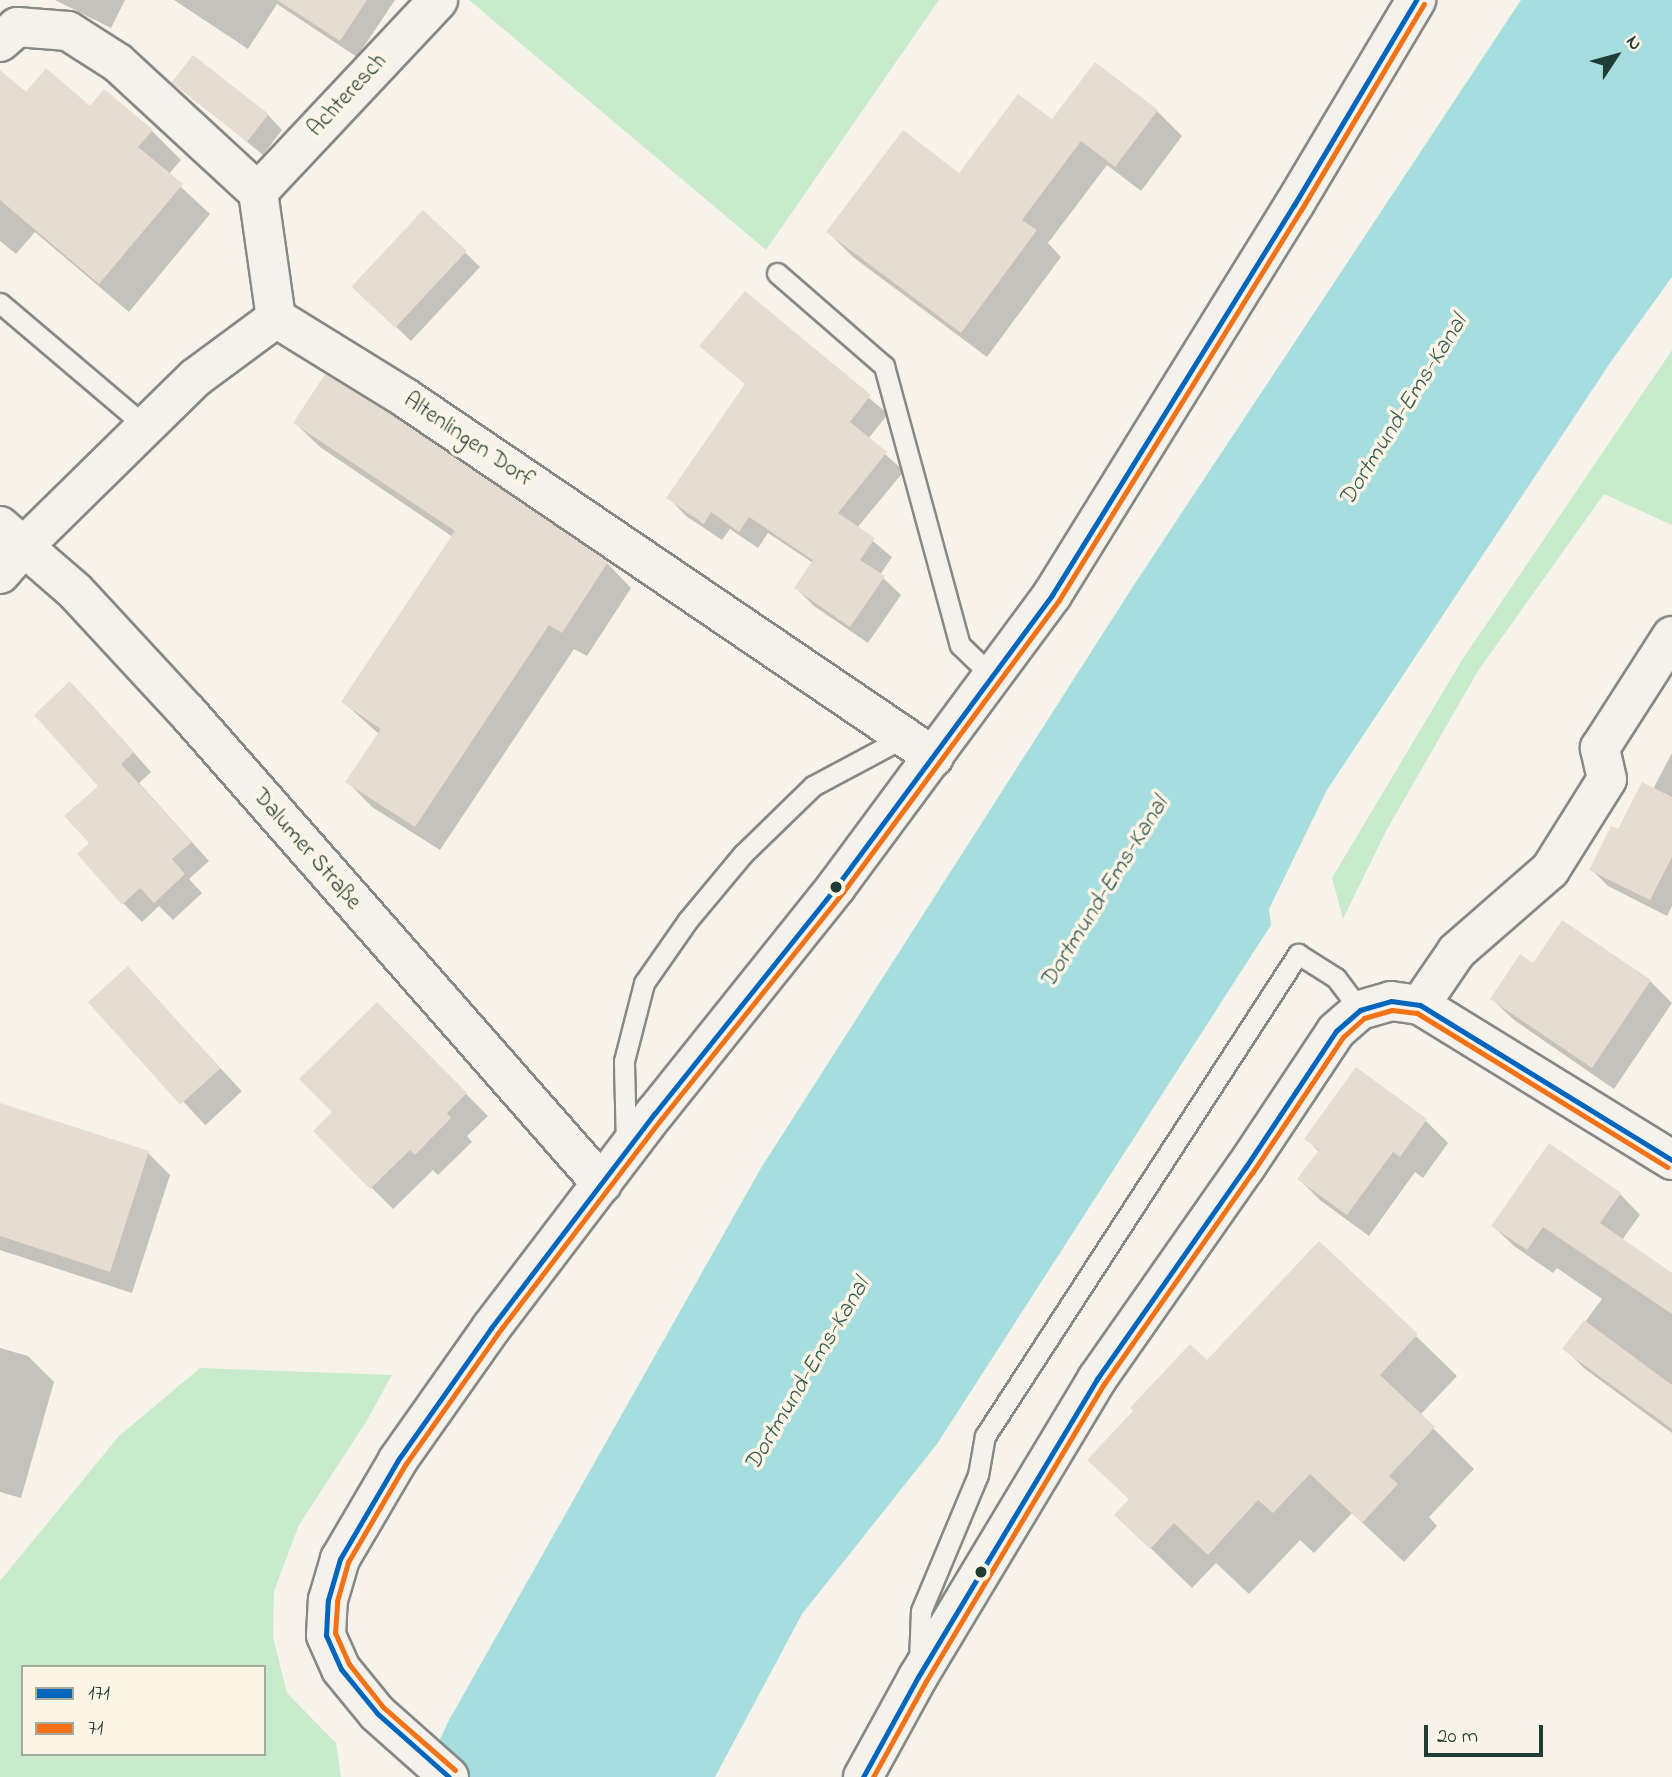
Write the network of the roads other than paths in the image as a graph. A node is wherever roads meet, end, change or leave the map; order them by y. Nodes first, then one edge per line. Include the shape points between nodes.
1 (438, 0) edge
2 (1416, 0) edge
3 (0, 42) edge
4 (258, 192) junction
5 (777, 273) dead end
6 (0, 303) edge
7 (276, 318) junction
8 (145, 426) junction
9 (12, 536) edge
10 (0, 574) edge
11 (1672, 636) edge
12 (992, 676) junction
13 (919, 747) junction
14 (1420, 1005) junction
15 (1360, 1010) junction
16 (626, 1153) junction
17 (1672, 1160) edge
18 (602, 1184) junction
19 (918, 1677) junction
20 (449, 1777) edge
21 (863, 1777) edge

1 - 4 street, Achteresch
2 - 12 street via 1052,595
3 - 4 street via 17,27 68,32 118,63
4 - 7 street
5 - 12 lane via 884,366 960,645
6 - 8 lane
7 - 8 street via 195,379
7 - 13 street, Altenlingen Dorf via 407,399
8 - 9 street
9 - 10 street
9 - 18 street, Dalumer Straße via 75,591 188,713
11 - 14 street via 1600,748 1607,779 1550,870 1457,951
12 - 13 street
13 - 16 street
13 - 16 lane via 813,786 743,854 688,920 644,982 624,1060
14 - 15 street via 1391,1001
14 - 17 street
15 - 19 street via 1336,1031 1097,1379
15 - 19 lane via 1336,978 1298,954 985,1436 978,1475 921,1611
16 - 18 street
18 - 20 street via 491,1328 398,1460 340,1559 328,1600 326,1635 341,1669 377,1713
19 - 21 street

